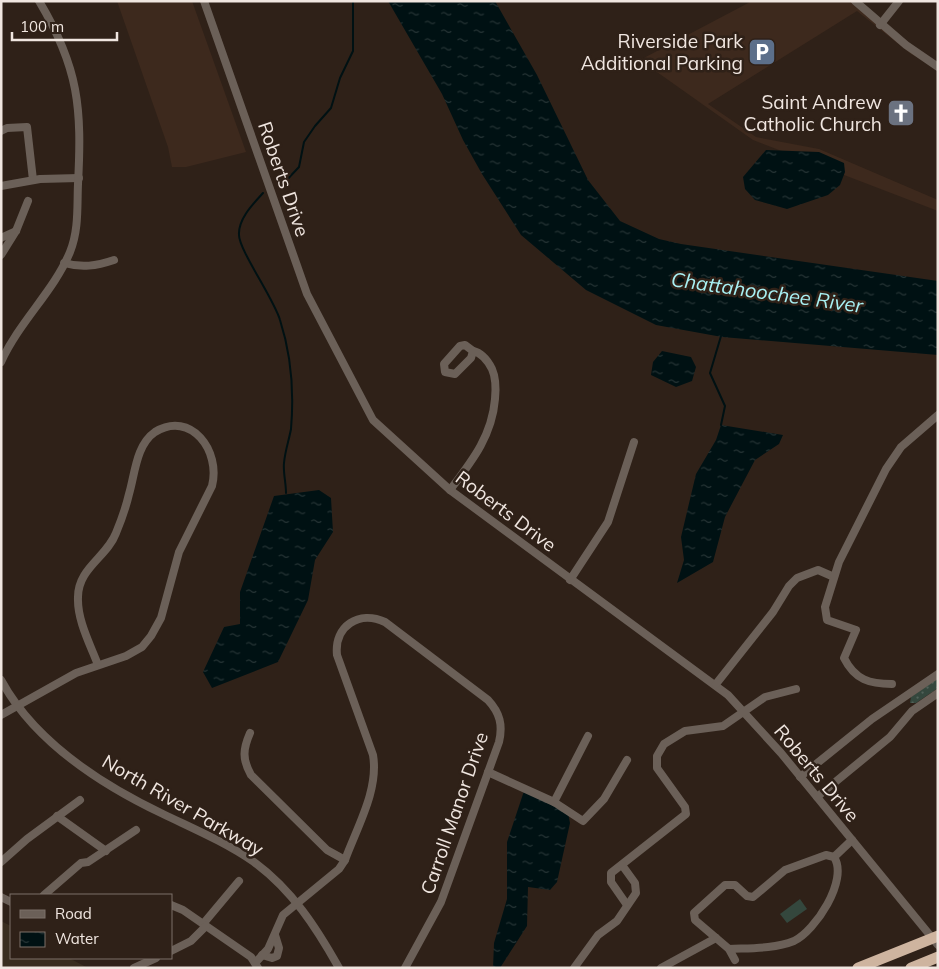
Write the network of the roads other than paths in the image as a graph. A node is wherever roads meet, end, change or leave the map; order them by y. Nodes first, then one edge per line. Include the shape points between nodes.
1 (39, 1) edge
2 (204, 1) edge
3 (855, 1) edge
4 (898, 1) edge
5 (880, 25) junction
6 (938, 67) edge
7 (1, 131) edge
8 (79, 178) junction
9 (33, 180) junction
10 (1, 186) edge
11 (28, 201) dead end
12 (16, 231) junction
13 (1, 238) edge
14 (1, 255) edge
15 (114, 260) dead end
16 (64, 263) junction
17 (473, 351) dead end
18 (1, 362) edge
19 (938, 415) edge
20 (634, 442) dead end
21 (450, 490) junction
22 (834, 577) junction
23 (570, 580) junction
24 (98, 666) junction
25 (938, 674) edge
26 (1, 680) edge
27 (716, 684) junction
28 (892, 684) dead end
29 (796, 689) dead end
30 (938, 693) edge
31 (18, 705) junction
32 (744, 712) junction
33 (1, 716) edge
34 (250, 733) dead end
35 (588, 736) dead end
36 (626, 760) dead end
37 (488, 772) junction
38 (800, 777) junction
39 (816, 797) junction
40 (80, 800) dead end
41 (554, 802) junction
42 (57, 816) junction
43 (136, 830) dead end
44 (852, 840) junction
45 (106, 851) junction
46 (834, 857) junction
47 (345, 860) junction
48 (1, 862) edge
49 (622, 865) junction
50 (239, 881) dead end
51 (45, 894) edge
52 (297, 903) junction
53 (172, 905) edge
54 (627, 905) junction
55 (205, 925) junction
56 (275, 935) junction
57 (938, 936) edge
58 (716, 938) junction
59 (938, 944) edge
60 (729, 949) junction
61 (172, 951) edge
62 (262, 955) junction
63 (154, 959) edge
64 (933, 959) edge
65 (735, 960) dead end
66 (256, 965) edge
67 (134, 968) edge
68 (339, 968) edge
69 (405, 968) edge
70 (574, 968) edge
71 (661, 968) edge
72 (858, 968) edge
73 (911, 968) edge

1 - 8 street via 63,48 75,84 80,115
2 - 21 street, Roberts Drive via 306,294 321,324 373,420
3 - 5 street
4 - 5 street
5 - 6 street
7 - 9 street via 27,127
8 - 9 street
8 - 16 street via 77,225
9 - 10 street
11 - 12 street
12 - 13 street
12 - 14 street
15 - 16 street via 78,267
16 - 18 street
17 - 21 street via 482,355 494,373 494,410 481,447
19 - 22 street via 902,447 886,469
20 - 23 street via 608,522
21 - 23 street, Roberts Drive
22 - 27 street via 818,570 794,581
22 - 28 street via 825,607 827,620 856,630 844,658 847,664 872,684
23 - 27 street, Roberts Drive
24 - 24 street via 142,647 151,636 161,618 182,546 212,486 215,466 208,446 196,433 186,429 165,428 147,439 136,463 116,535 88,568 79,586 80,616
24 - 31 street via 76,673
25 - 38 street via 872,719
26 - 31 street, North River Parkway
27 - 32 street, Roberts Drive
29 - 32 street via 765,697
30 - 39 street via 903,719 890,737
31 - 33 street
31 - 52 street, North River Parkway via 53,742 108,785 237,851 269,874
32 - 38 street, Roberts Drive
32 - 49 street via 723,726 685,731 664,744 657,756 657,768 685,807 686,814
34 - 47 street via 243,754 251,775 327,850
35 - 41 street
36 - 41 street via 604,799 583,821
37 - 41 street
37 - 47 street, Carroll Manor Drive via 501,726 497,712 488,700 385,622 366,617 347,624 338,639 337,656 376,770
37 - 69 street, Carroll Manor Drive via 441,902
38 - 39 street, Roberts Drive
39 - 44 street, Roberts Drive
40 - 42 street
42 - 45 street
42 - 48 street
43 - 45 street
44 - 46 street
44 - 59 street, Roberts Drive
45 - 51 street via 82,863
46 - 58 street via 826,855 785,870 753,897 735,885 725,885 693,916
46 - 60 street via 837,863 833,892 815,924 806,933 794,941 773,947
47 - 52 street, Carroll Manor Drive via 332,876
49 - 54 street via 636,887 636,893
49 - 54 street via 609,878
50 - 55 street
52 - 56 street, Carroll Manor Drive via 283,915
52 - 68 street, North River Parkway
53 - 55 street
54 - 70 street via 617,921 598,936
55 - 61 street via 191,942
55 - 66 street via 251,957
56 - 62 street, Carroll Manor Drive
56 - 62 street via 279,948 277,956
57 - 72 highway
58 - 60 street
58 - 71 street
60 - 65 street
62 - 66 street, Carroll Manor Drive
63 - 67 street
64 - 73 highway

